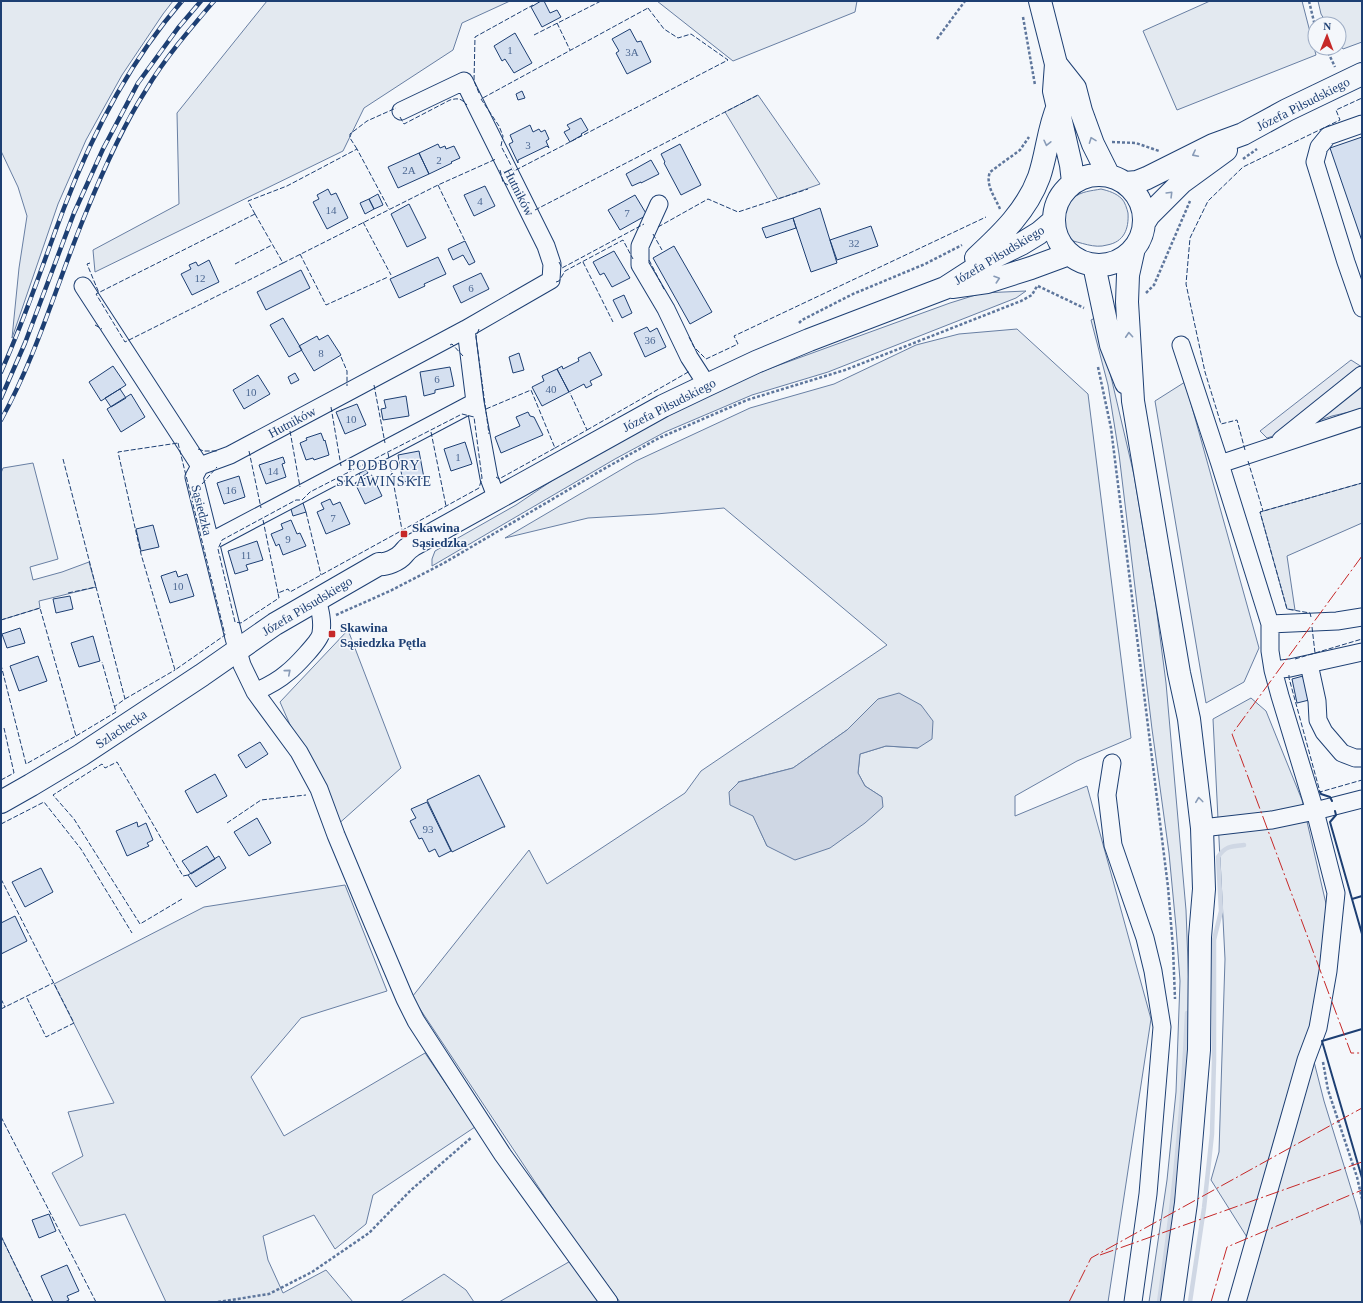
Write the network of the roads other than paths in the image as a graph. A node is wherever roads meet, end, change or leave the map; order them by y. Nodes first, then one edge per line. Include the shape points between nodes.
1 (1040, 1) edge
2 (1056, 64) junction
3 (1362, 74) edge
4 (1058, 106) junction
5 (401, 111) dead end
6 (1362, 124) edge
7 (1243, 134) junction
8 (1117, 179) junction
9 (1073, 182) junction
10 (659, 204) dead end
11 (1053, 221) junction
12 (1144, 223) junction
13 (1134, 248) junction
14 (1069, 254) junction
15 (1094, 265) junction
16 (83, 286) dead end
17 (945, 288) junction
18 (1362, 308) edge
19 (466, 329) junction
20 (1181, 345) dead end
21 (1362, 375) edge
22 (707, 385) junction
23 (475, 402) junction
24 (1133, 402) junction
25 (1362, 417) edge
26 (1272, 447) junction
27 (1220, 464) junction
28 (200, 466) junction
29 (497, 499) junction
30 (210, 542) junction
31 (319, 608) junction
32 (1362, 617) edge
33 (1270, 624) junction
34 (237, 650) junction
35 (1362, 652) edge
36 (1309, 664) junction
37 (1273, 670) junction
38 (1178, 673) junction
39 (255, 692) junction
40 (1362, 758) edge
41 (1112, 763) dead end
42 (1362, 799) edge
43 (1, 802) edge
44 (1315, 811) junction
45 (1202, 828) junction
46 (1200, 937) junction
47 (609, 1302) edge
48 (1133, 1302) edge
49 (1172, 1302) edge
50 (1237, 1302) edge

1 - 2 main road
2 - 4 main road via 1054,91
8 -> 2 main road via 1093,144 1075,88
3 - 7 main road, Józefa Piłsudskiego
4 - 9 main road
4 -> 17 main road via 1039,176 1023,208 1001,235
5 - 19 street, Hutników via 464,81 546,246 552,264 551,280
6 - 18 street via 1328,136 1319,147 1315,162
7 -> 8 main road, Józefa Piłsudskiego via 1213,145 1137,182
12 -> 7 main road, Józefa Piłsudskiego via 1182,182 1222,154
8 - 9 main road via 1100,174
8 - 12 main road via 1132,189 1140,201
9 - 11 main road via 1056,203
10 - 22 street via 640,246 640,265 666,309 689,357
11 - 14 main road via 1054,231 1062,247
11 - 17 main road, Józefa Piłsudskiego via 1039,233 990,259
12 - 13 main road via 1141,236
13 - 15 main road via 1120,260
24 -> 13 main road via 1127,302 1128,275
14 - 15 main road
17 -> 14 main road, Józefa Piłsudskiego via 987,282
15 - 24 main road via 1111,345
16 - 28 street, Sąsiedzka
17 - 22 main road, Józefa Piłsudskiego via 809,340
19 - 23 street
19 - 28 street, Hutników via 230,455
20 - 27 street
21 - 26 street
22 - 29 main road, Józefa Piłsudskiego via 663,406
23 - 29 street via 489,478
23 - 30 street, Sąsiedzka
24 - 38 main road
25 - 26 street
26 - 27 street
27 - 33 street
28 - 30 street, Sąsiedzka via 194,477
29 - 31 main road, Józefa Piłsudskiego via 406,550 398,549 382,558 379,564
30 - 34 street
31 - 34 main road, Józefa Piłsudskiego via 275,624
39 -> 31 street via 288,673 314,645 321,634
32 - 33 street via 1337,621
33 - 37 street
34 - 39 street
34 - 43 main road, Szlachecka via 81,755
35 - 36 street
36 - 37 street
36 - 40 street via 1317,701 1318,720 1324,732 1342,753
37 - 44 street
45 -> 38 main road via 1189,720
38 - 46 main road via 1177,722 1191,885
39 - 47 street via 299,752 319,789 416,1021 484,1127
41 - 48 street via 1107,794 1113,844 1154,971 1162,1027 1148,1194
42 - 44 street
44 - 45 street via 1272,820
44 - 50 street via 1336,893 1328,971 1318,1028 1306,1060
45 - 46 main road via 1204,888
46 - 49 main road via 1196,1095 1186,1203

